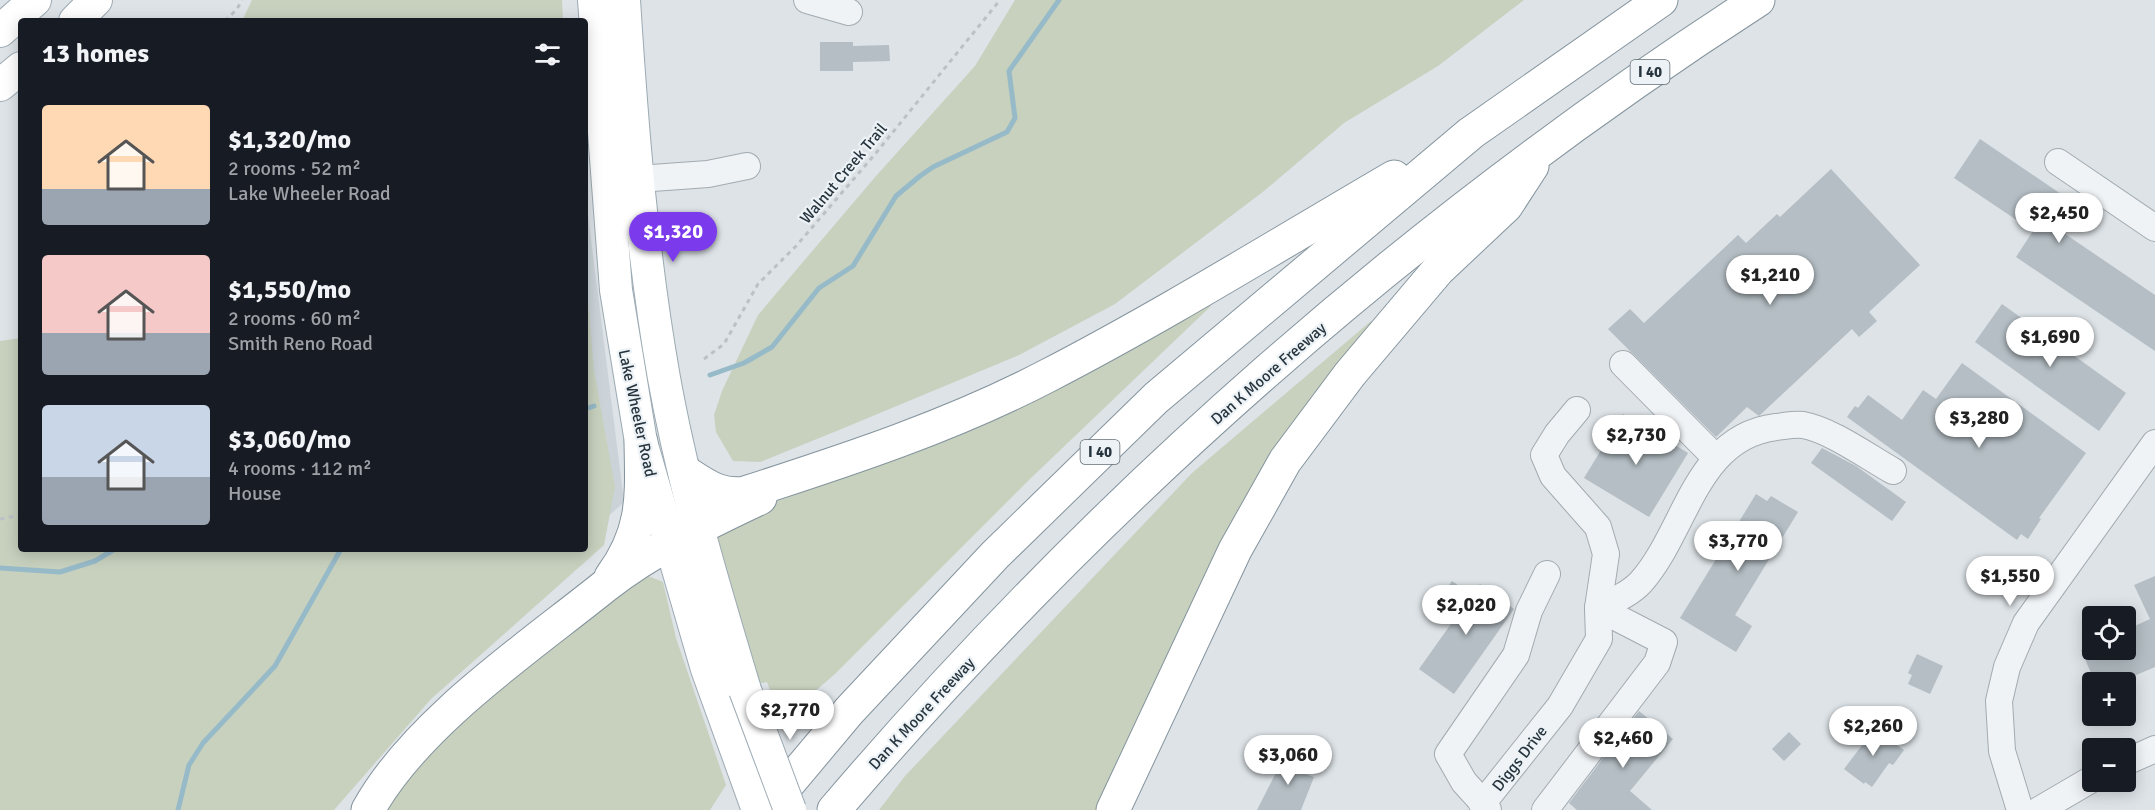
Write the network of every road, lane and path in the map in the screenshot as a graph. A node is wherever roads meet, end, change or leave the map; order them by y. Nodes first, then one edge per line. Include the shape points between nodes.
1 (35, 0) edge
2 (96, 0) edge
3 (242, 0) edge
4 (594, 0) edge
5 (624, 0) edge
6 (807, 0) edge
7 (1000, 0) edge
8 (1661, 0) edge
9 (1758, 0) edge
10 (849, 12) dead end
11 (78, 18) edge
12 (228, 18) edge
13 (0, 31) edge
14 (18, 70) edge
15 (0, 84) edge
16 (1471, 133) junction
17 (1544, 148) junction
18 (2058, 162) dead end
19 (747, 166) dead end
20 (638, 179) junction
21 (2155, 228) edge
22 (704, 359) dead end
23 (1623, 364) dead end
24 (1578, 410) dead end
25 (641, 442) junction
26 (2155, 443) edge
27 (1716, 458) junction
28 (821, 469) junction
29 (1893, 471) dead end
30 (685, 472) junction
31 (18, 516) edge
32 (0, 519) edge
33 (683, 537) junction
34 (1547, 574) dead end
35 (605, 586) junction
36 (1598, 608) junction
37 (731, 695) junction
38 (2155, 749) edge
39 (2136, 758) edge
40 (2082, 785) edge
41 (1482, 807) edge
42 (368, 810) edge
43 (758, 810) edge
44 (766, 810) edge
45 (790, 810) edge
46 (834, 810) edge
47 (1113, 810) edge
48 (1545, 810) edge
49 (2020, 810) edge
50 (2039, 810) edge

1 - 13 main road
2 - 11 main road
3 - 12 path
4 - 25 main road, Lake Wheeler Road via 616,290
5 - 20 main road, Lake Wheeler Road
6 - 10 street
7 - 22 path, Walnut Creek Trail via 876,153 758,284 724,344
8 - 16 highway, I 40
9 - 17 highway, Dan K Moore Freeway / I 40
14 - 15 main road
16 - 28 highway via 1046,377 926,430
16 - 44 highway, I 40 via 1156,398 995,555 849,711
17 - 46 highway, Dan K Moore Freeway / I 40 via 1364,289 1167,463 992,637
17 - 47 highway via 1506,206 1438,270 1350,374 1285,461 1235,550
18 - 21 street
19 - 20 street via 708,174
20 - 30 main road, Lake Wheeler Road via 664,379
23 - 27 street
24 - 36 street, Diggs Drive via 1544,455 1553,476 1598,528 1606,554
25 - 33 main road, Lake Wheeler Road
25 - 35 highway via 640,520 630,549
26 - 49 street via 2026,623 2007,667 1999,701 2002,751
27 - 29 street via 1742,436 1758,429 1804,426
27 - 36 street via 1653,567 1630,592
28 - 30 highway via 733,495 711,489
28 - 33 highway
30 - 33 main road, Lake Wheeler Road
31 - 32 path
33 - 35 highway
33 - 37 main road, Lake Wheeler Road
34 - 41 street via 1529,611 1516,654 1448,754
35 - 42 highway via 452,709 415,747
36 - 41 street, Diggs Drive via 1599,639 1560,706
36 - 48 street via 1664,642 1657,663
37 - 43 main road, Lake Wheeler Road
37 - 45 main road, Lake Wheeler Road, bridge
38 - 39 street
40 - 50 street

